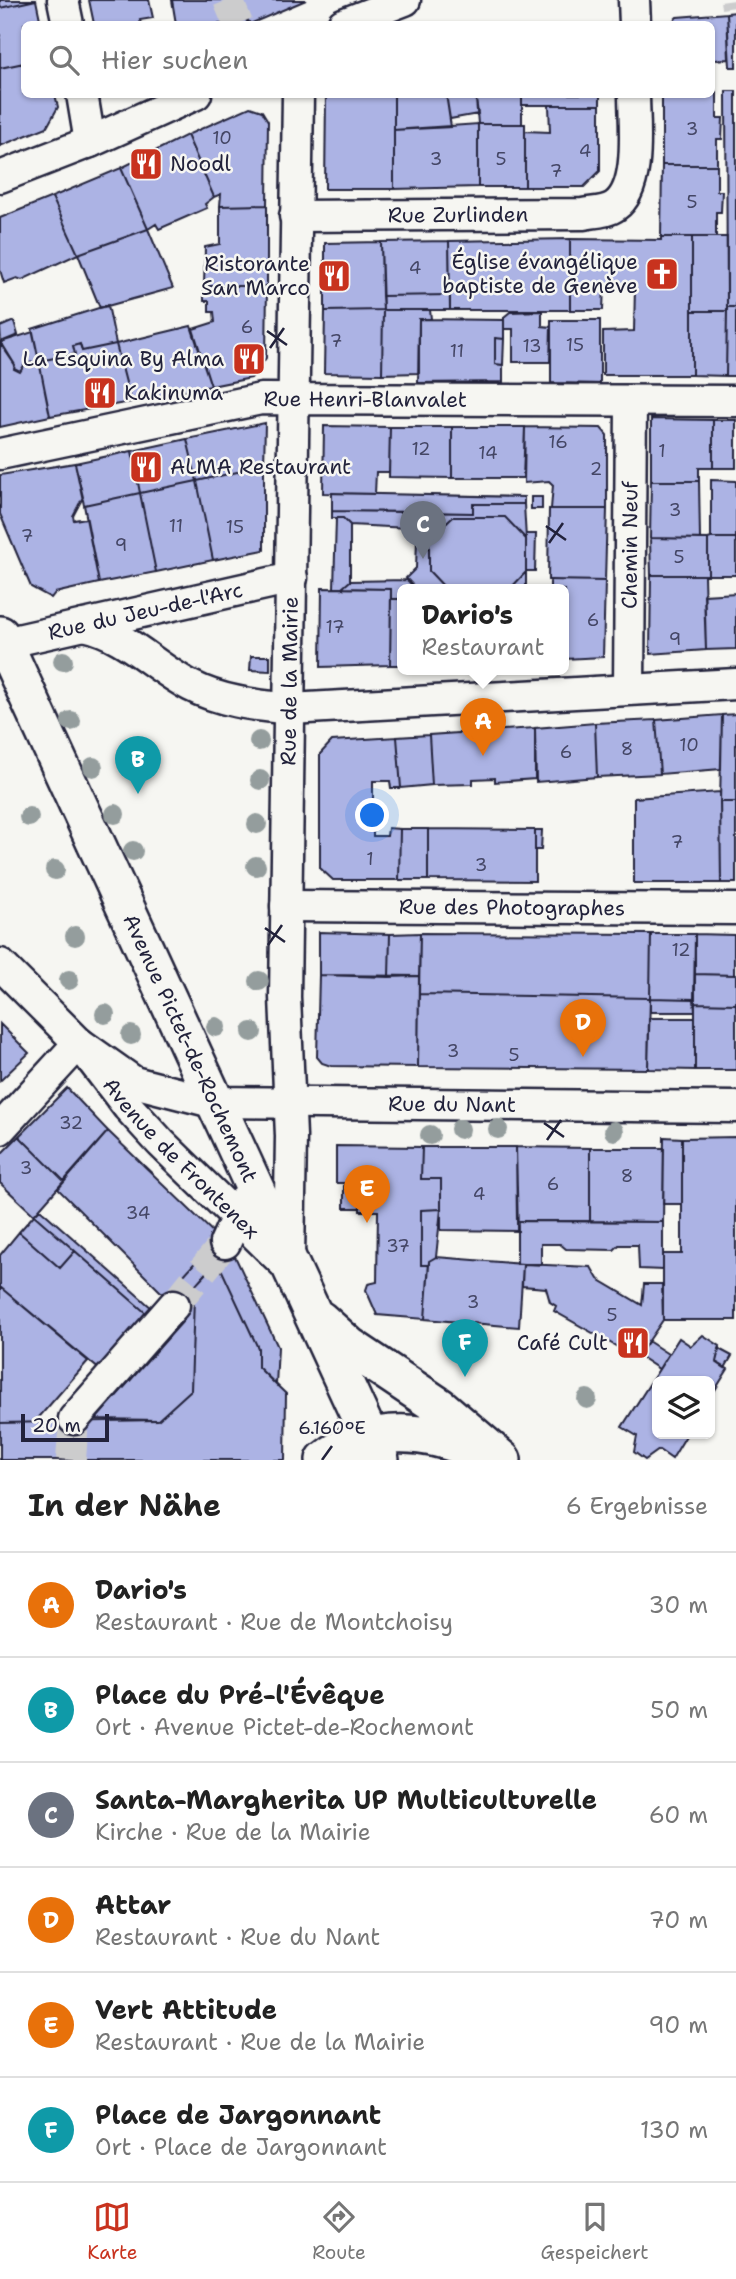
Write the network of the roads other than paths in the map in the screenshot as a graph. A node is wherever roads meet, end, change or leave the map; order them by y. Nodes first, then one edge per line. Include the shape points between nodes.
1 (63, 0) edge
2 (405, 0) edge
3 (634, 0) edge
4 (67, 21) edge
5 (351, 21) edge
6 (635, 21) edge
7 (83, 98) edge
8 (187, 98) edge
9 (298, 98) edge
10 (634, 98) edge
11 (90, 142) junction
12 (0, 177) edge
13 (295, 216) junction
14 (294, 397) junction
15 (631, 401) junction
16 (736, 401) edge
17 (0, 454) edge
18 (292, 578) junction
19 (84, 625) junction
20 (1, 641) edge
21 (736, 684) edge
22 (629, 689) junction
23 (289, 709) junction
24 (286, 906) junction
25 (736, 909) edge
26 (0, 964) edge
27 (79, 1043) junction
28 (212, 1102) junction
29 (288, 1103) junction
30 (736, 1107) edge
31 (0, 1129) edge
32 (238, 1215) junction
33 (289, 1268) junction
34 (174, 1304) tunnel mouth
35 (308, 1306) junction
36 (74, 1419) tunnel mouth
37 (374, 1449) edge
38 (325, 1460) edge
39 (493, 1460) edge
40 (502, 1460) edge

1 - 4 street
2 - 5 street
3 - 6 street
7 - 11 street
8 - 11 street
9 - 13 street, Rue de la Mairie
10 - 13 street, Rue Zurlinden via 631,184 618,204 583,214
11 - 12 street
13 - 14 street, Rue de la Mairie
14 - 15 street, Rue Henri-Blanvalet
14 - 17 street, Rue Henri-Blanvalet via 261,399
14 - 18 street, Rue de la Mairie
15 - 16 street, Rue Henri-Blanvalet
15 - 22 street, Chemin Neuf
18 - 19 street, Rue du Jeu-de-l'Arc
18 - 23 street, Rue de la Mairie
19 - 20 street, Rue du Jeu-de-l'Arc
19 - 23 street via 119,637 206,693 238,704
20 - 28 main road, Avenue Pictet-de-Rochemont
21 - 22 street
22 - 23 street
23 - 24 street, Rue de la Mairie
24 - 25 street, Rue des Photographes
24 - 29 street, Rue de la Mairie
26 - 27 street, Avenue de Frontenex
27 - 28 street, Avenue de Frontenex via 135,1082
27 - 31 street
27 - 32 street, Avenue de Frontenex via 128,1107
28 - 29 street, Rue du Nant
28 - 32 main road, Avenue Pictet-de-Rochemont
29 - 30 street, Rue du Nant
29 - 33 street, Rue de la Mairie
32 - 33 main road, Avenue Pictet-de-Rochemont
33 - 35 main road, Avenue Pictet-de-Rochemont
34 - 36 street
35 - 37 main road, Avenue Pictet-de-Rochemont
35 - 40 main road via 349,1346 440,1407
37 - 38 main road via 347,1445
37 - 39 main road via 395,1433 442,1437

